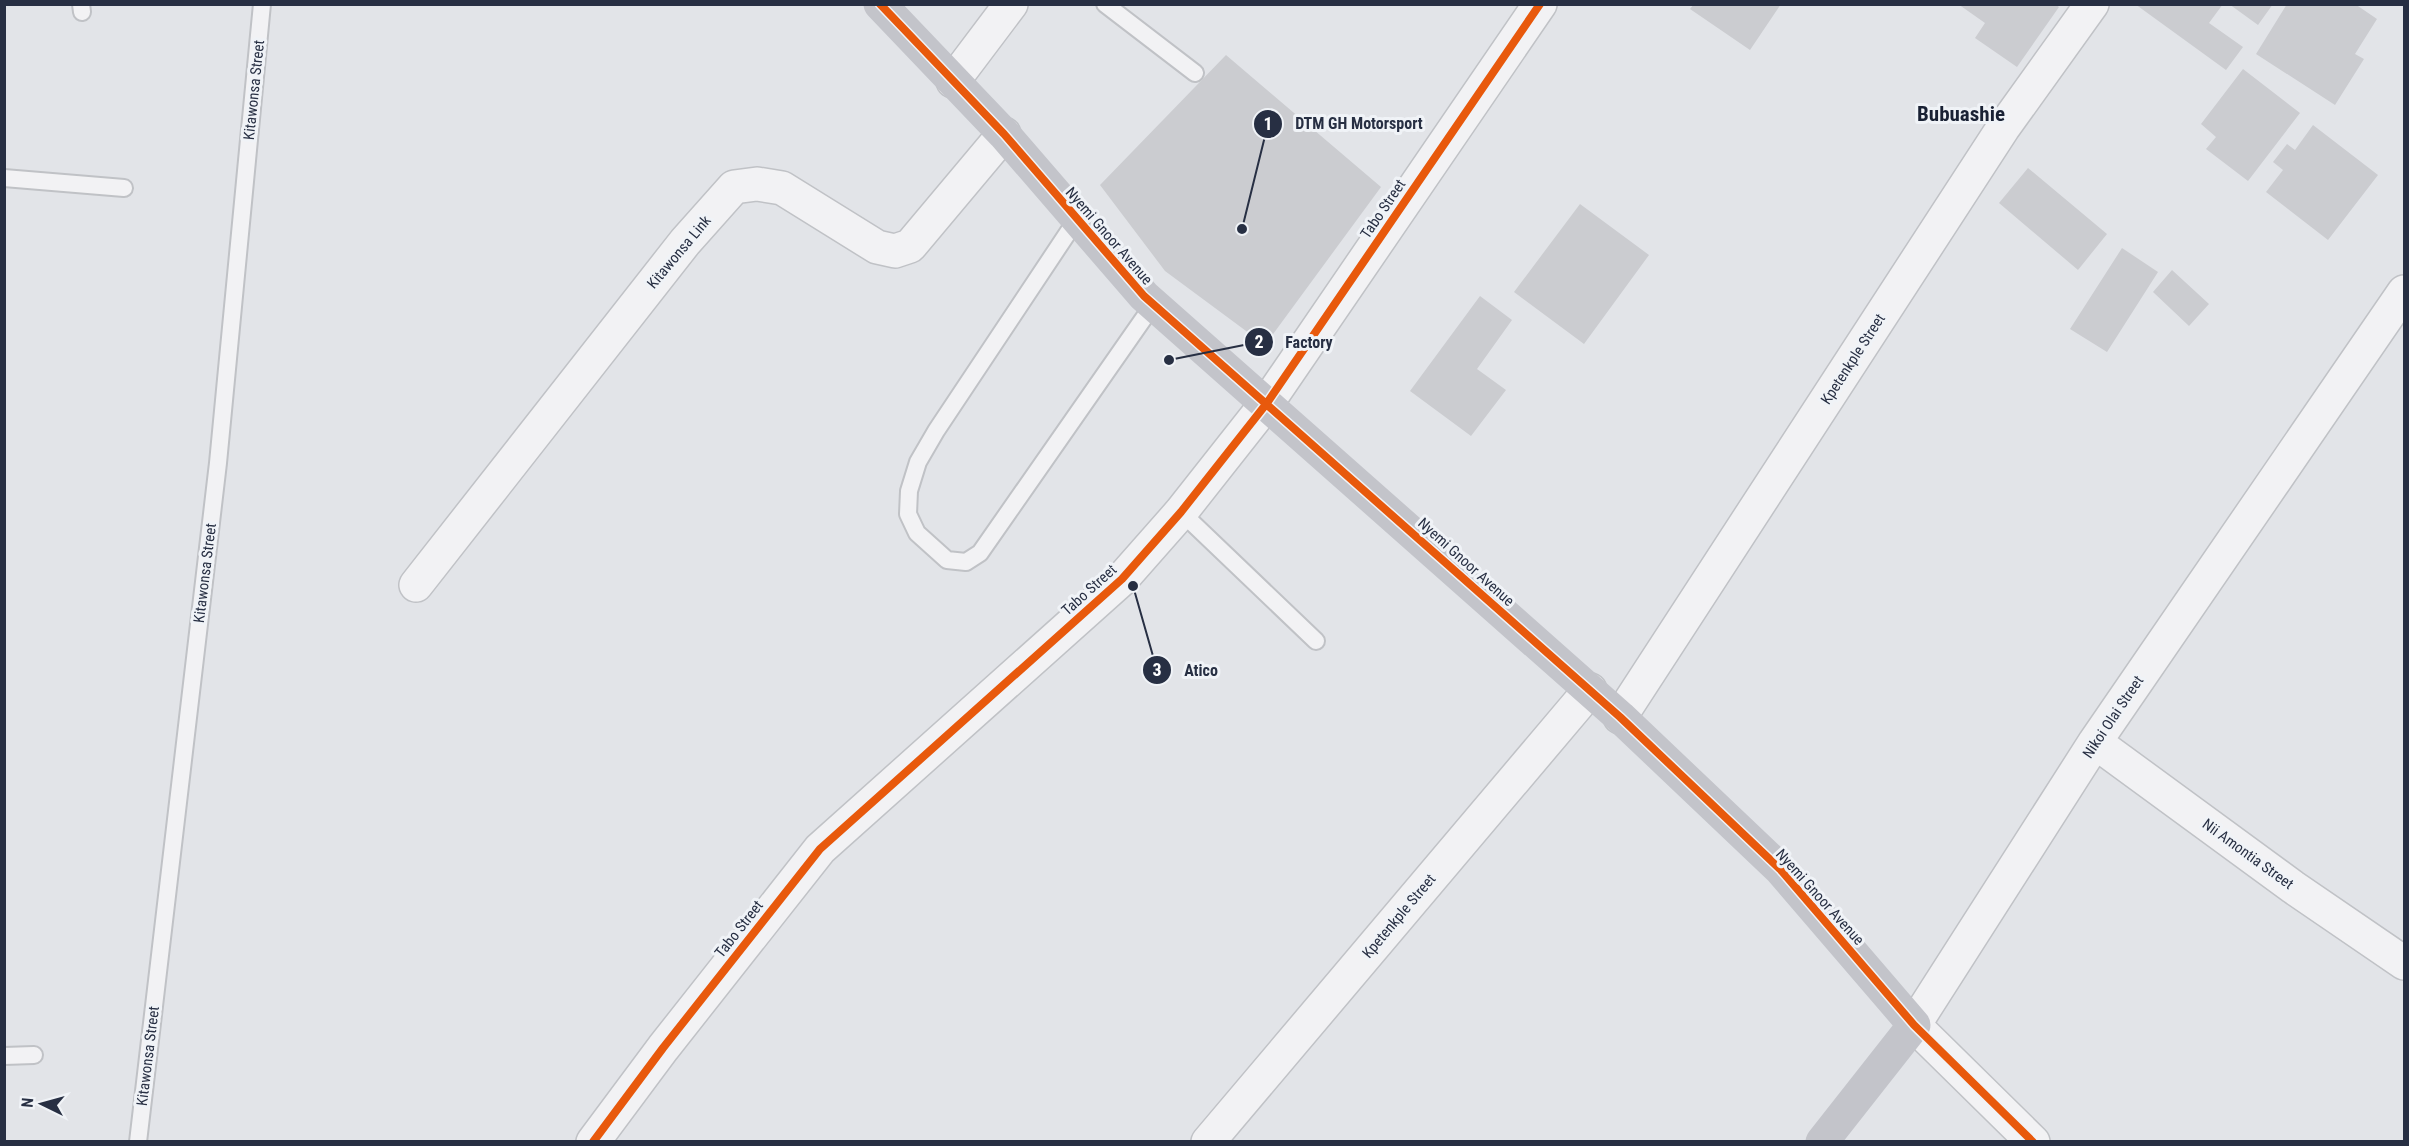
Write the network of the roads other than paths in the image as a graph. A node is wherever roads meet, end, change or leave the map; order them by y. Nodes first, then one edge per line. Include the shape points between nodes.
1 (262, 4) edge
2 (880, 4) edge
3 (1011, 4) edge
4 (1105, 4) edge
5 (1540, 4) edge
6 (2092, 4) edge
7 (1195, 73) dead end
8 (953, 81) junction
9 (1004, 134) junction
10 (4, 178) edge
11 (124, 188) dead end
12 (1077, 219) junction
13 (2404, 292) edge
14 (1153, 305) junction
15 (1267, 403) junction
16 (1181, 512) junction
17 (416, 585) dead end
18 (1316, 641) dead end
19 (1590, 690) junction
20 (1620, 717) junction
21 (2095, 742) junction
22 (2404, 963) edge
23 (1914, 1025) junction
24 (34, 1055) dead end
25 (4, 1056) edge
26 (138, 1142) edge
27 (593, 1142) edge
28 (1208, 1142) edge
29 (1822, 1142) edge
30 (2033, 1142) edge

1 - 26 lane, Kitawonsa Street via 218,463
2 - 8 street, Nyemi Gnoor Avenue
3 - 8 street
4 - 7 lane
5 - 15 street, Tabo Street
6 - 20 street, Kpetenkple Street via 2003,128
8 - 9 street, Nyemi Gnoor Avenue
9 - 12 street, Nyemi Gnoor Avenue
9 - 17 street, Kitawonsa Link via 910,246 895,251 877,247 782,188 757,184 734,187 685,242
10 - 11 lane
12 - 14 street, Nyemi Gnoor Avenue
12 - 14 lane via 918,462 909,491 908,514 917,533 947,560 966,562 980,553
13 - 21 street, Nikoi Olai Street
14 - 15 street, Nyemi Gnoor Avenue
15 - 16 street, Tabo Street
15 - 19 street, Nyemi Gnoor Avenue
16 - 18 lane
16 - 27 street, Tabo Street via 1122,579 820,849
19 - 20 street, Nyemi Gnoor Avenue
19 - 28 street, Kpetenkple Street
20 - 23 street, Nyemi Gnoor Avenue via 1780,870
21 - 22 street, Nii Amontia Street
21 - 23 street, Nikoi Olai Street
23 - 29 street, Nikoi Olai Street
23 - 30 street, Nyemi Gnoor Avenue
24 - 25 lane

